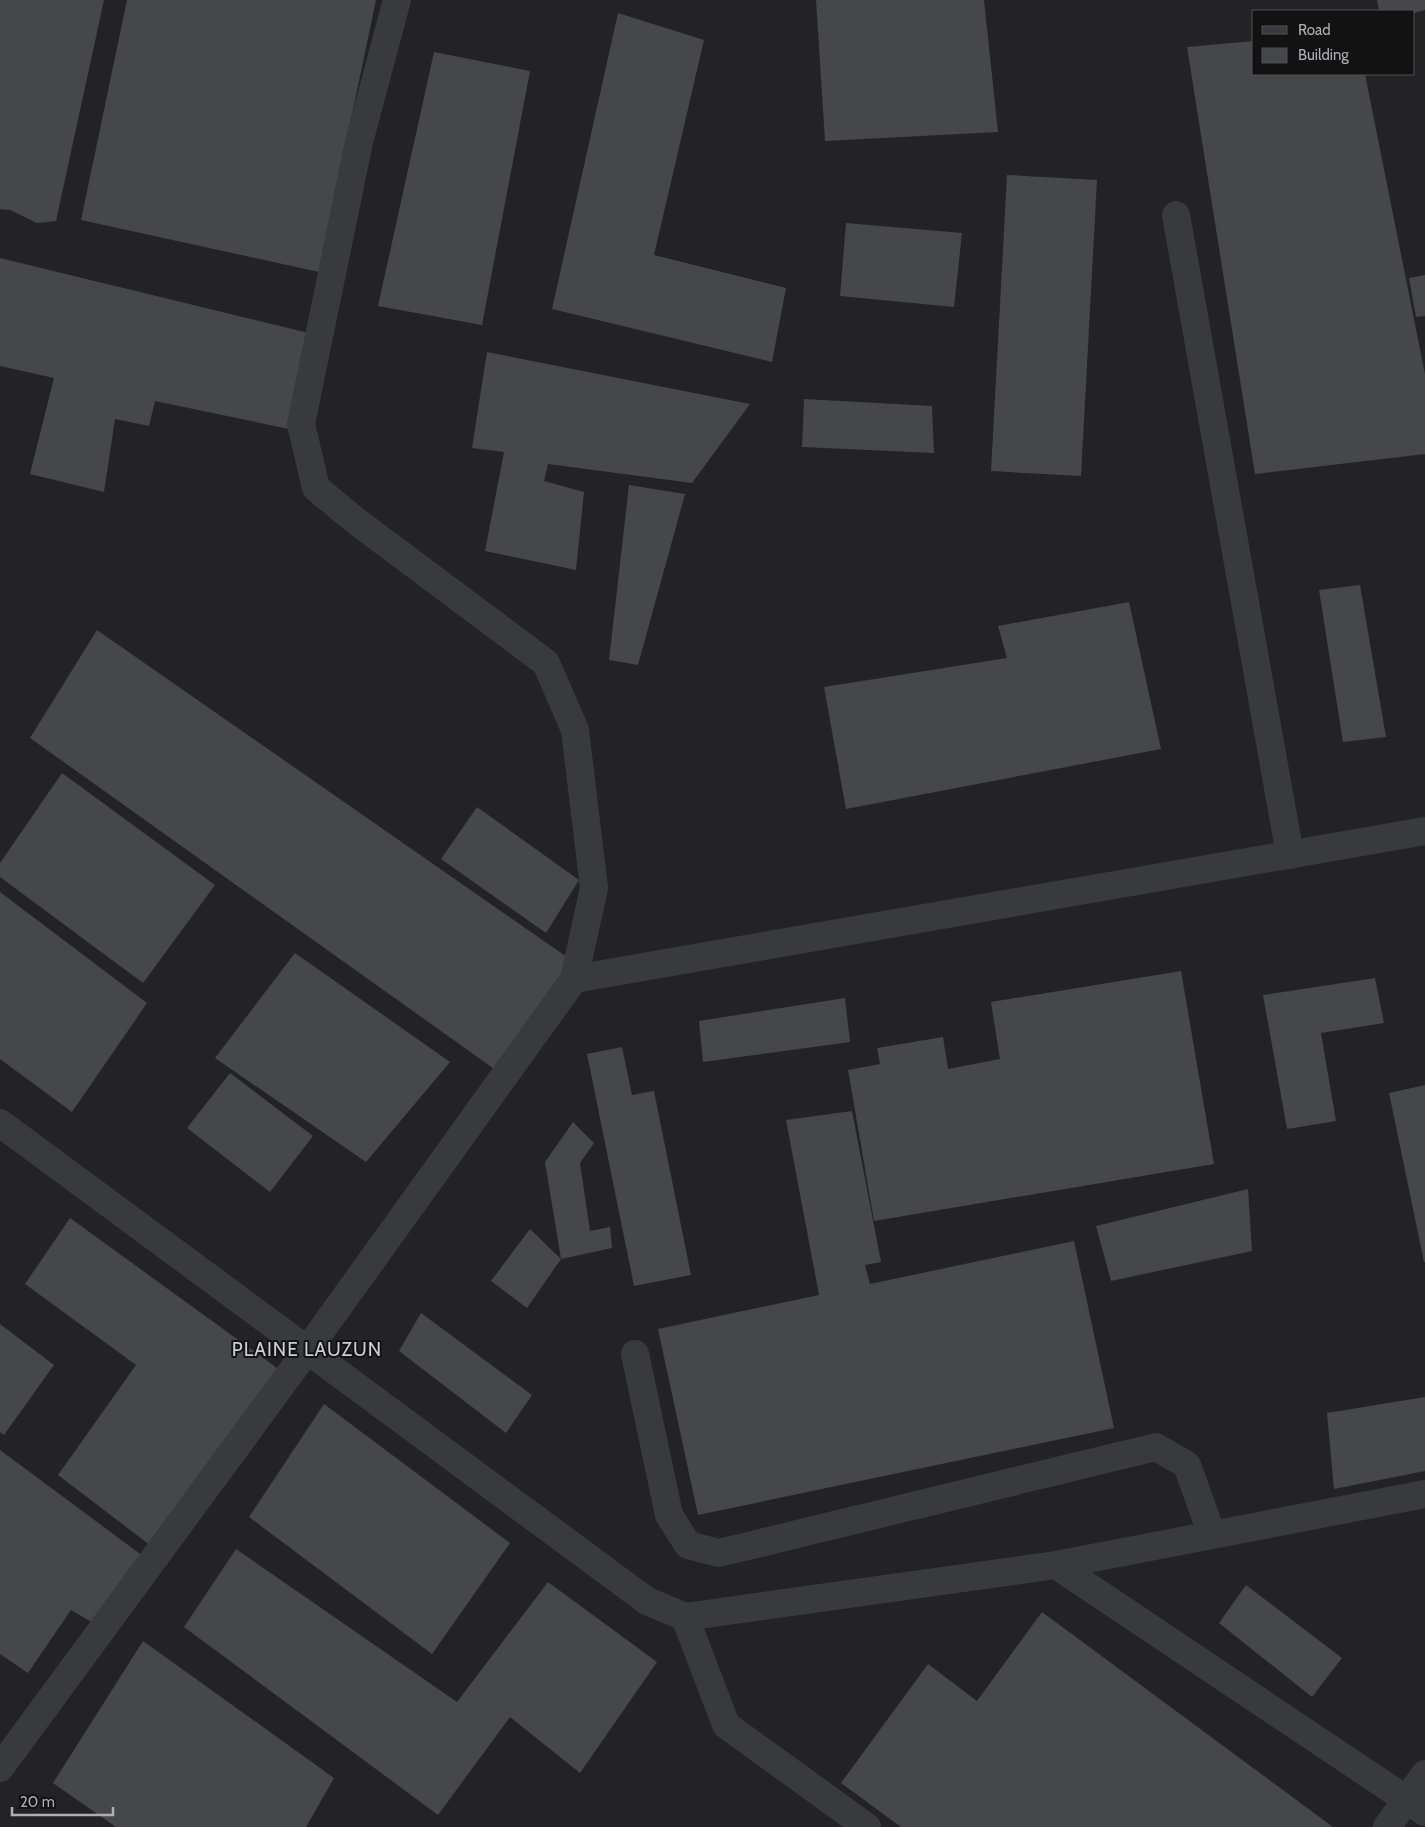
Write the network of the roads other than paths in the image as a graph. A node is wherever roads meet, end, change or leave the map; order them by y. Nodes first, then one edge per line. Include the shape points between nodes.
1 (397, 0) edge
2 (1176, 214) dead end
3 (1425, 831) edge
4 (1290, 855) junction
5 (574, 979) junction
6 (0, 1124) edge
7 (308, 1349) junction
8 (635, 1354) dead end
9 (1425, 1494) edge
10 (1212, 1535) junction
11 (1056, 1565) junction
12 (685, 1617) junction
13 (0, 1768) edge
14 (1425, 1774) edge
15 (1416, 1805) edge
16 (834, 1817) edge
17 (867, 1827) edge
18 (1387, 1827) edge

1 - 5 street via 359,142 301,424 316,488 546,663 575,730 594,888
2 - 4 street
3 - 4 street
4 - 5 street
5 - 7 street
6 - 7 street
7 - 12 street via 648,1601
7 - 13 street
8 - 10 street via 669,1515 688,1545 719,1553 1156,1448 1187,1465
9 - 10 street
10 - 11 street
11 - 12 street
11 - 15 street
12 - 16 street via 726,1725
14 - 15 street
15 - 18 street
16 - 17 street

